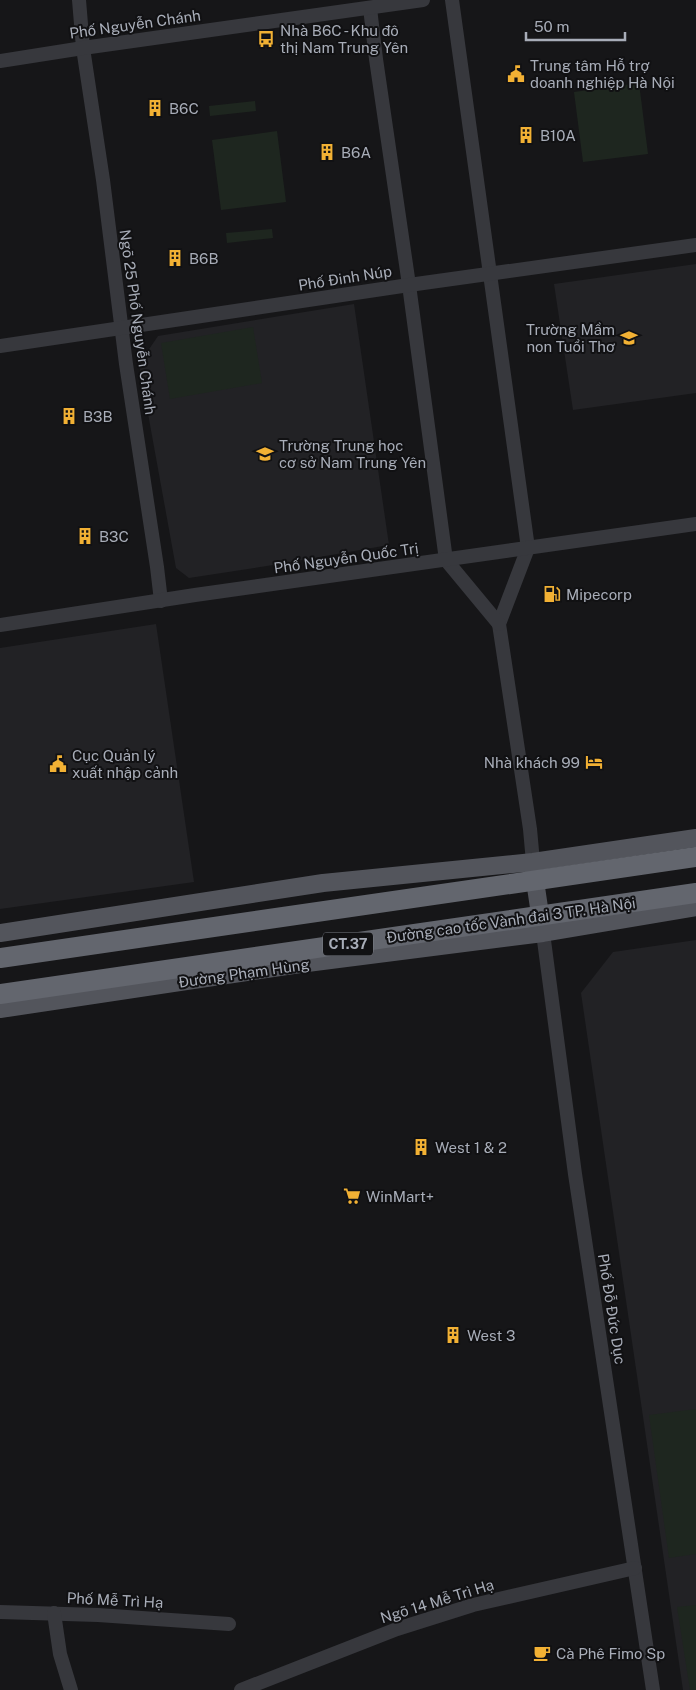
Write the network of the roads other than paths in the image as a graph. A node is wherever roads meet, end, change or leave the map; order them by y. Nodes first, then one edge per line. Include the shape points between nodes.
1 (79, 0) edge
2 (423, 0) edge
3 (452, 0) edge
4 (370, 8) junction
5 (83, 48) junction
6 (0, 61) edge
7 (696, 245) edge
8 (491, 274) junction
9 (409, 285) junction
10 (122, 328) junction
11 (0, 346) edge
12 (696, 524) edge
13 (528, 548) junction
14 (446, 560) junction
15 (161, 602) junction
16 (500, 624) junction
17 (0, 625) edge
18 (696, 838) edge
19 (696, 858) edge
20 (532, 862) junction
21 (696, 893) edge
22 (696, 908) edge
23 (0, 933) edge
24 (543, 933) junction
25 (0, 958) edge
26 (0, 994) edge
27 (0, 1009) edge
28 (635, 1568) junction
29 (0, 1612) edge
30 (54, 1613) junction
31 (229, 1624) dead end
32 (247, 1687) edge
33 (71, 1690) edge
34 (653, 1690) edge

1 - 5 street, Ngõ 25 Phố Nguyễn Chánh
2 - 4 street, Phố Nguyễn Chánh
3 - 8 street
4 - 5 street, Phố Nguyễn Chánh
4 - 9 street
5 - 6 street, Phố Nguyễn Chánh
5 - 10 street, Ngõ 25 Phố Nguyễn Chánh
7 - 8 street, Phố Đinh Núp
8 - 9 street, Phố Đinh Núp
8 - 13 street
9 - 10 street, Phố Đinh Núp
9 - 14 street
10 - 11 street, Phố Đinh Núp
10 - 15 street, Ngõ 25 Phố Nguyễn Chánh
12 - 13 street, Phố Nguyễn Quốc Trị
13 - 14 street, Phố Nguyễn Quốc Trị
13 - 16 street
14 - 15 street, Phố Nguyễn Quốc Trị
14 - 16 street
15 - 17 street, Phố Nguyễn Quốc Trị
16 - 20 street
18 - 20 main road
19 - 25 highway, CT.37, bridge
20 - 23 main road via 322,884
20 - 24 main road
21 - 26 highway, Đường cao tốc Vành đai 3 TP. Hà Nội / CT.37, bridge
22 - 24 main road, Đường Phạm Hùng
24 - 27 main road, Đường Phạm Hùng via 307,963
24 - 28 street, Phố Đỗ Đức Dục via 575,1174
28 - 32 street, Ngõ 14 Mễ Trì Hạ via 473,1605 397,1628
28 - 34 street, Phố Đỗ Đức Dục
29 - 30 street, Phố Mễ Trì Hạ
30 - 31 street, Phố Mễ Trì Hạ
30 - 33 street via 60,1654

